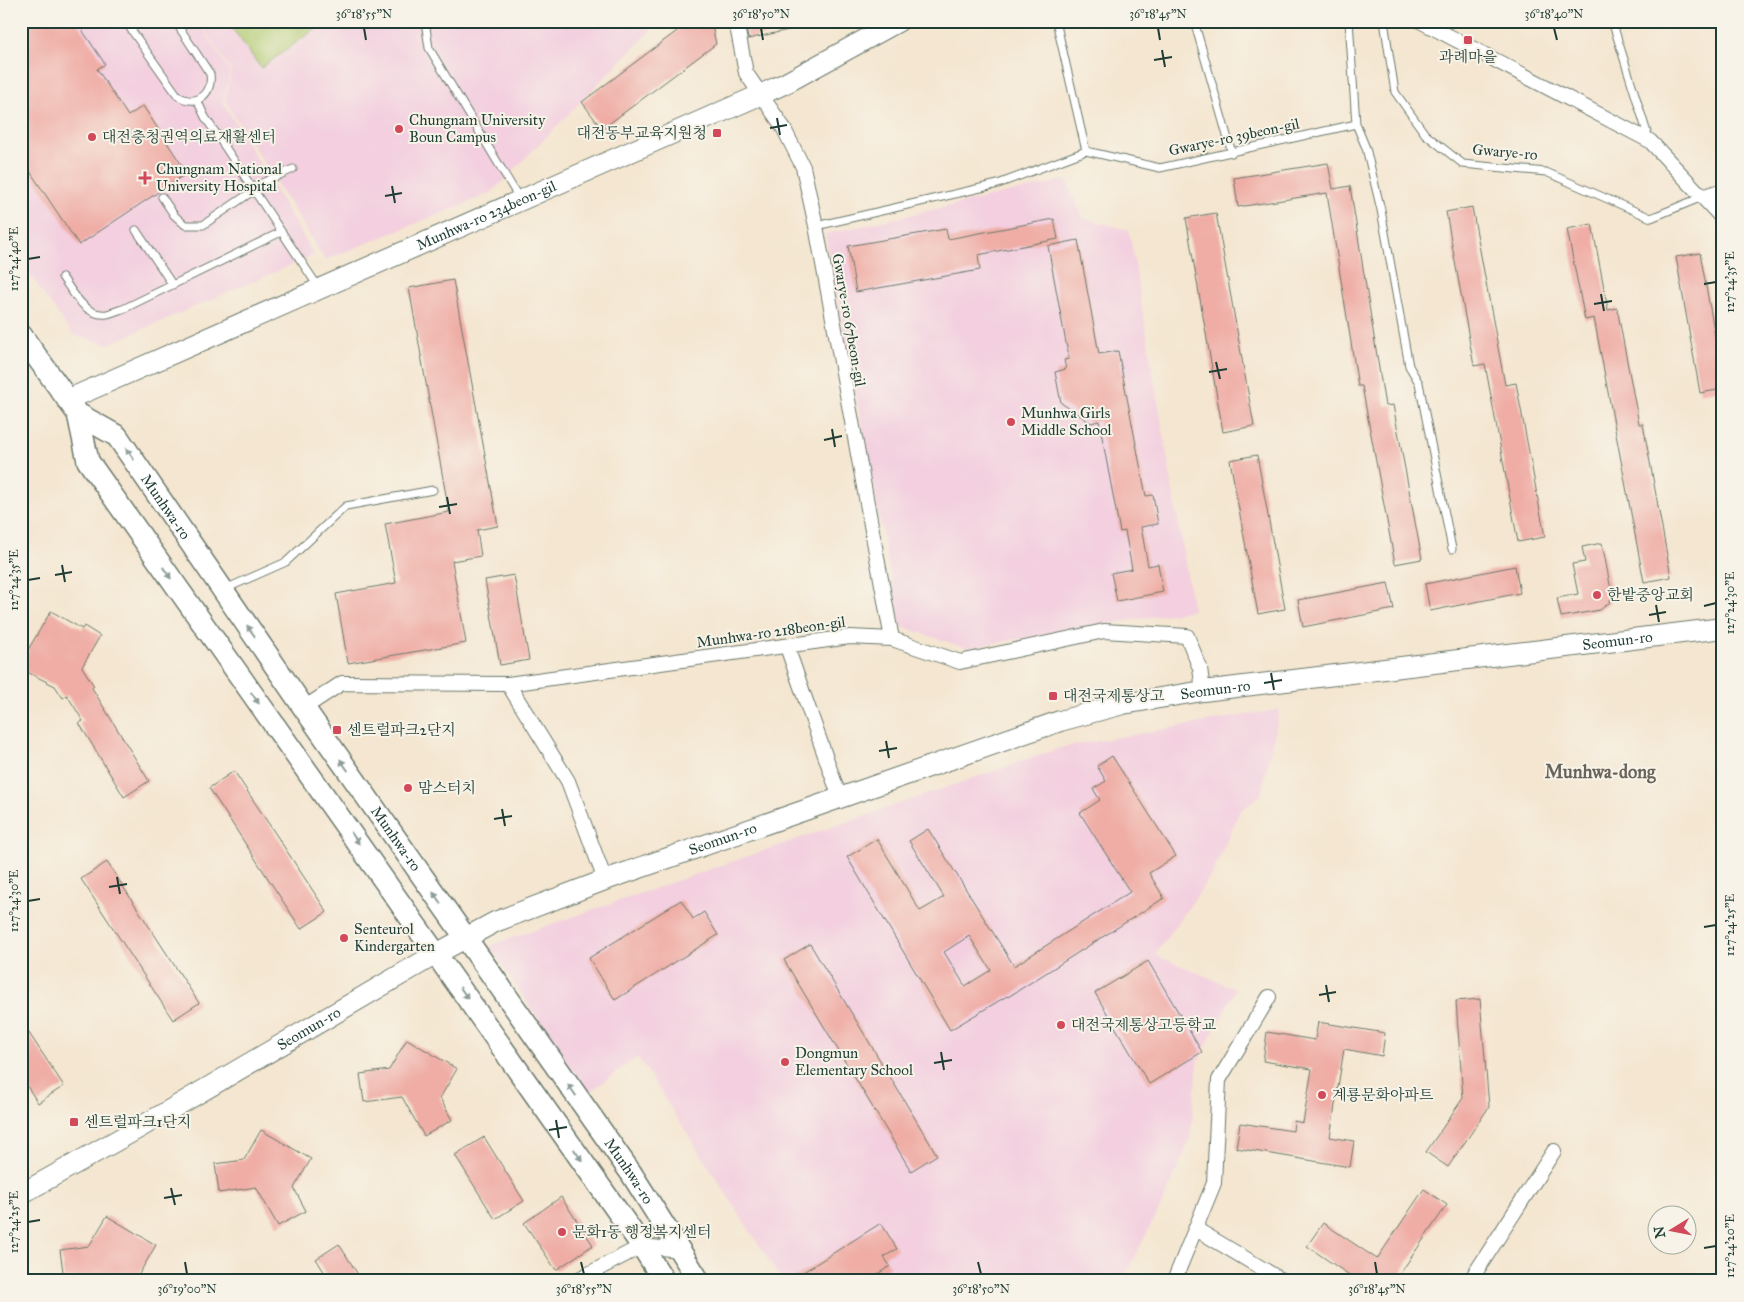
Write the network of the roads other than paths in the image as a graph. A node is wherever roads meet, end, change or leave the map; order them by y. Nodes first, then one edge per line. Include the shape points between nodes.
1 (175, 21) edge
2 (425, 21) edge
3 (736, 21) edge
4 (899, 21) edge
5 (1056, 21) edge
6 (1194, 21) edge
7 (1348, 21) edge
8 (1384, 21) edge
9 (1420, 21) edge
10 (1612, 21) edge
11 (128, 24) edge
12 (762, 94) junction
13 (197, 100) junction
14 (1356, 124) junction
15 (1650, 141) junction
16 (1086, 152) junction
17 (1232, 152) junction
18 (293, 169) dead end
19 (252, 189) junction
20 (1723, 190) edge
21 (1702, 196) junction
22 (162, 197) dead end
23 (520, 201) junction
24 (1723, 219) edge
25 (816, 226) junction
26 (136, 230) dead end
27 (281, 232) junction
28 (62, 277) dead end
29 (172, 284) junction
30 (319, 288) junction
31 (21, 335) edge
32 (73, 407) junction
33 (433, 490) dead end
34 (1452, 549) dead end
35 (222, 590) junction
36 (1723, 628) edge
37 (892, 639) junction
38 (788, 647) junction
39 (508, 684) junction
40 (1202, 691) junction
41 (304, 708) junction
42 (840, 798) junction
43 (605, 880) junction
44 (465, 938) junction
45 (436, 954) junction
46 (1269, 997) dead end
47 (1554, 1151) dead end
48 (21, 1194) edge
49 (1196, 1228) junction
50 (642, 1246) junction
51 (680, 1250) junction
52 (575, 1281) edge
53 (664, 1281) edge
54 (699, 1281) edge
55 (1174, 1281) edge
56 (1283, 1281) edge
57 (1470, 1281) edge

1 - 13 lane via 210,74 207,92
2 - 23 lane via 429,48
3 - 12 street, Gwarye-ro 67beon-gil via 746,73
4 - 12 main road, Munhwa-ro 234beon-gil
5 - 16 lane
6 - 17 lane
7 - 14 lane
8 - 21 lane, Gwarye-ro via 1395,92 1425,134 1463,164 1546,172 1651,218
9 - 15 street
10 - 15 lane
11 - 13 lane via 178,96
12 - 23 main road, Munhwa-ro 234beon-gil
12 - 25 street, Gwarye-ro 67beon-gil via 803,167
13 - 19 lane
14 - 17 lane, Gwarye-ro 39beon-gil
14 - 34 lane via 1366,148 1381,210 1409,366 1419,383
15 - 21 street
16 - 17 lane, Gwarye-ro 39beon-gil via 1160,168
16 - 25 lane via 998,184
18 - 19 lane
19 - 22 lane via 203,225 185,225
19 - 27 lane
20 - 21 street
21 - 24 street
23 - 30 main road, Munhwa-ro 234beon-gil
25 - 37 street, Gwarye-ro 67beon-gil
26 - 29 lane
27 - 29 lane
27 - 30 lane
28 - 29 lane via 80,302 92,312 107,314
30 - 32 main road, Munhwa-ro 234beon-gil
31 - 32 main road, Munhwa-ro
35 -> 32 main road, Munhwa-ro via 117,436
32 -> 45 main road, Munhwa-ro via 88,461
33 - 35 lane via 346,506 286,562
41 -> 35 main road, Munhwa-ro
36 - 40 main road, Seomun-ro
37 - 38 street, Munhwa-ro 218beon-gil via 850,637
37 - 40 street, Munhwa-ro 218beon-gil via 960,662 1104,631 1187,636 1200,668
38 - 39 street, Munhwa-ro 218beon-gil
38 - 42 street
39 - 41 street, Munhwa-ro 218beon-gil via 342,683
39 - 43 street via 568,781
40 - 42 main road, Seomun-ro via 1123,704 1060,721
44 -> 41 main road, Munhwa-ro
42 - 43 main road, Seomun-ro
43 - 44 main road, Seomun-ro via 495,922
44 - 45 main road, Seomun-ro
51 -> 44 main road, Munhwa-ro via 630,1173
45 - 48 main road, Seomun-ro
45 -> 50 main road, Munhwa-ro
46 - 49 street via 1219,1080 1214,1183
47 - 57 street
49 - 55 street
49 - 56 street
50 - 51 street
50 - 52 street
50 - 53 main road, Munhwa-ro
51 - 54 main road, Munhwa-ro

